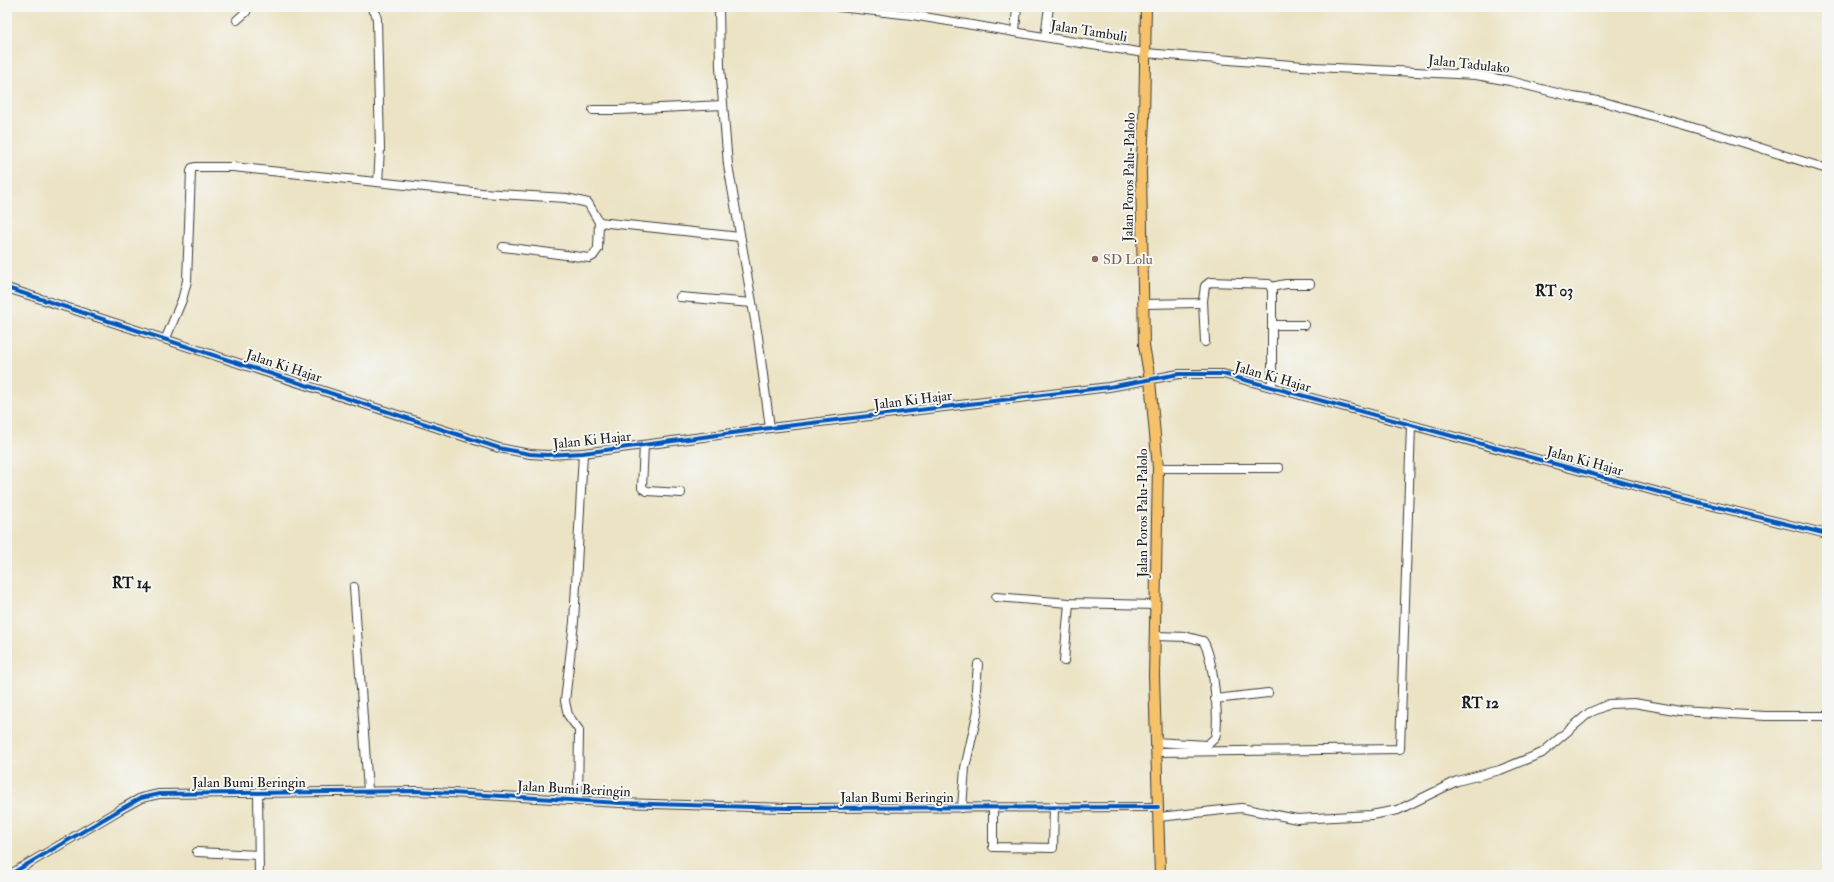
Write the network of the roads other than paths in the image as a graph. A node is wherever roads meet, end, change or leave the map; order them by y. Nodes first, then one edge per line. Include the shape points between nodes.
1 (248, 7) edge
2 (371, 7) edge
3 (718, 7) edge
4 (839, 7) edge
5 (1017, 7) edge
6 (1049, 7) edge
7 (1146, 7) edge
8 (237, 20) dead end
9 (1015, 32) junction
10 (1046, 37) junction
11 (1146, 53) junction
12 (723, 105) junction
13 (593, 110) dead end
14 (1827, 169) edge
15 (378, 182) junction
16 (599, 222) junction
17 (740, 237) junction
18 (503, 247) dead end
19 (1310, 284) dead end
20 (1271, 287) junction
21 (7, 288) edge
22 (680, 297) dead end
23 (1204, 301) junction
24 (752, 303) junction
25 (1143, 304) junction
26 (1273, 325) junction
27 (1305, 325) dead end
28 (166, 338) junction
29 (1205, 342) dead end
30 (1150, 380) junction
31 (1272, 387) junction
32 (1411, 426) junction
33 (770, 428) junction
34 (644, 445) junction
35 (582, 453) junction
36 (1158, 468) junction
37 (1279, 468) dead end
38 (680, 493) dead end
39 (1827, 534) edge
40 (354, 587) dead end
41 (996, 597) dead end
42 (1069, 603) junction
43 (1156, 605) junction
44 (1155, 636) junction
45 (1064, 661) dead end
46 (978, 664) dead end
47 (1268, 693) dead end
48 (1215, 699) junction
49 (1827, 716) edge
50 (1155, 747) junction
51 (368, 791) junction
52 (258, 792) junction
53 (578, 801) junction
54 (1054, 806) junction
55 (1158, 807) junction
56 (962, 808) junction
57 (993, 808) junction
58 (1159, 817) junction
59 (197, 852) dead end
60 (258, 855) junction
61 (9, 875) edge
62 (259, 875) edge
63 (1160, 875) edge

1 - 8 street
2 - 15 street via 377,20 380,149
3 - 12 street
4 - 9 street, Jalan Tambuli via 912,15
5 - 9 street
6 - 10 street
7 - 11 main road, Jalan Poros Palu-Palolo
9 - 10 street, Jalan Tambuli
10 - 11 street, Jalan Tambuli
11 - 14 street, Jalan Tadulako via 1315,67 1476,75 1510,81 1573,98 1604,102 1689,125
11 - 25 main road, Jalan Poros Palu-Palolo via 1141,171
12 - 13 street
12 - 17 street via 728,165
15 - 16 street via 581,201 591,205
15 - 28 street via 233,167 192,168 187,281
16 - 17 street
16 - 18 street via 598,249 594,256 589,258
17 - 24 street
19 - 20 street
20 - 23 street via 1265,284 1208,282
20 - 26 street
21 - 28 street, Jalan Ki Hajar
22 - 24 street
23 - 25 street via 1196,304
23 - 29 street
24 - 33 street
25 - 30 main road, Jalan Poros Palu-Palolo via 1144,345
26 - 27 street
26 - 31 street
28 - 35 street, Jalan Ki Hajar via 195,350 499,448 540,455
30 - 31 street, Jalan Ki Hajar via 1187,374 1226,374
30 - 33 street, Jalan Ki Hajar
30 - 36 main road, Jalan Poros Palu-Palolo
31 - 32 street, Jalan Ki Hajar
32 - 39 street, Jalan Ki Hajar
32 - 50 street via 1400,749
33 - 34 street, Jalan Ki Hajar
34 - 35 street, Jalan Ki Hajar
34 - 38 street via 642,488 647,491
35 - 53 street via 574,622 565,701 568,715 579,730
36 - 37 street
36 - 43 main road, Jalan Poros Palu-Palolo
40 - 51 street
41 - 42 street
42 - 43 street
42 - 45 street
43 - 44 main road, Jalan Poros Palu-Palolo
44 - 48 street via 1203,640 1208,650
44 - 50 main road, Jalan Poros Palu-Palolo
46 - 56 street via 978,710 965,768
47 - 48 street
48 - 50 street via 1216,734 1210,744
49 - 58 street via 1765,716 1680,710 1634,703 1609,704 1589,713 1542,753 1500,770 1457,782 1398,810 1371,816 1297,819 1241,808
50 - 55 main road, Jalan Poros Palu-Palolo
51 - 52 street, Jalan Bumi Beringin
51 - 53 street, Jalan Bumi Beringin via 417,791
52 - 60 street
52 - 61 street, Jalan Bumi Beringin via 159,794 141,798
53 - 56 street, Jalan Bumi Beringin via 734,807
54 - 55 street, Jalan Bumi Beringin
54 - 57 street, Jalan Bumi Beringin
54 - 57 street via 1053,848 993,847
55 - 58 main road, Jalan Poros Palu-Palolo
56 - 57 street, Jalan Bumi Beringin
58 - 63 main road, Jalan Poros Palu-Palolo
59 - 60 street
60 - 62 street

